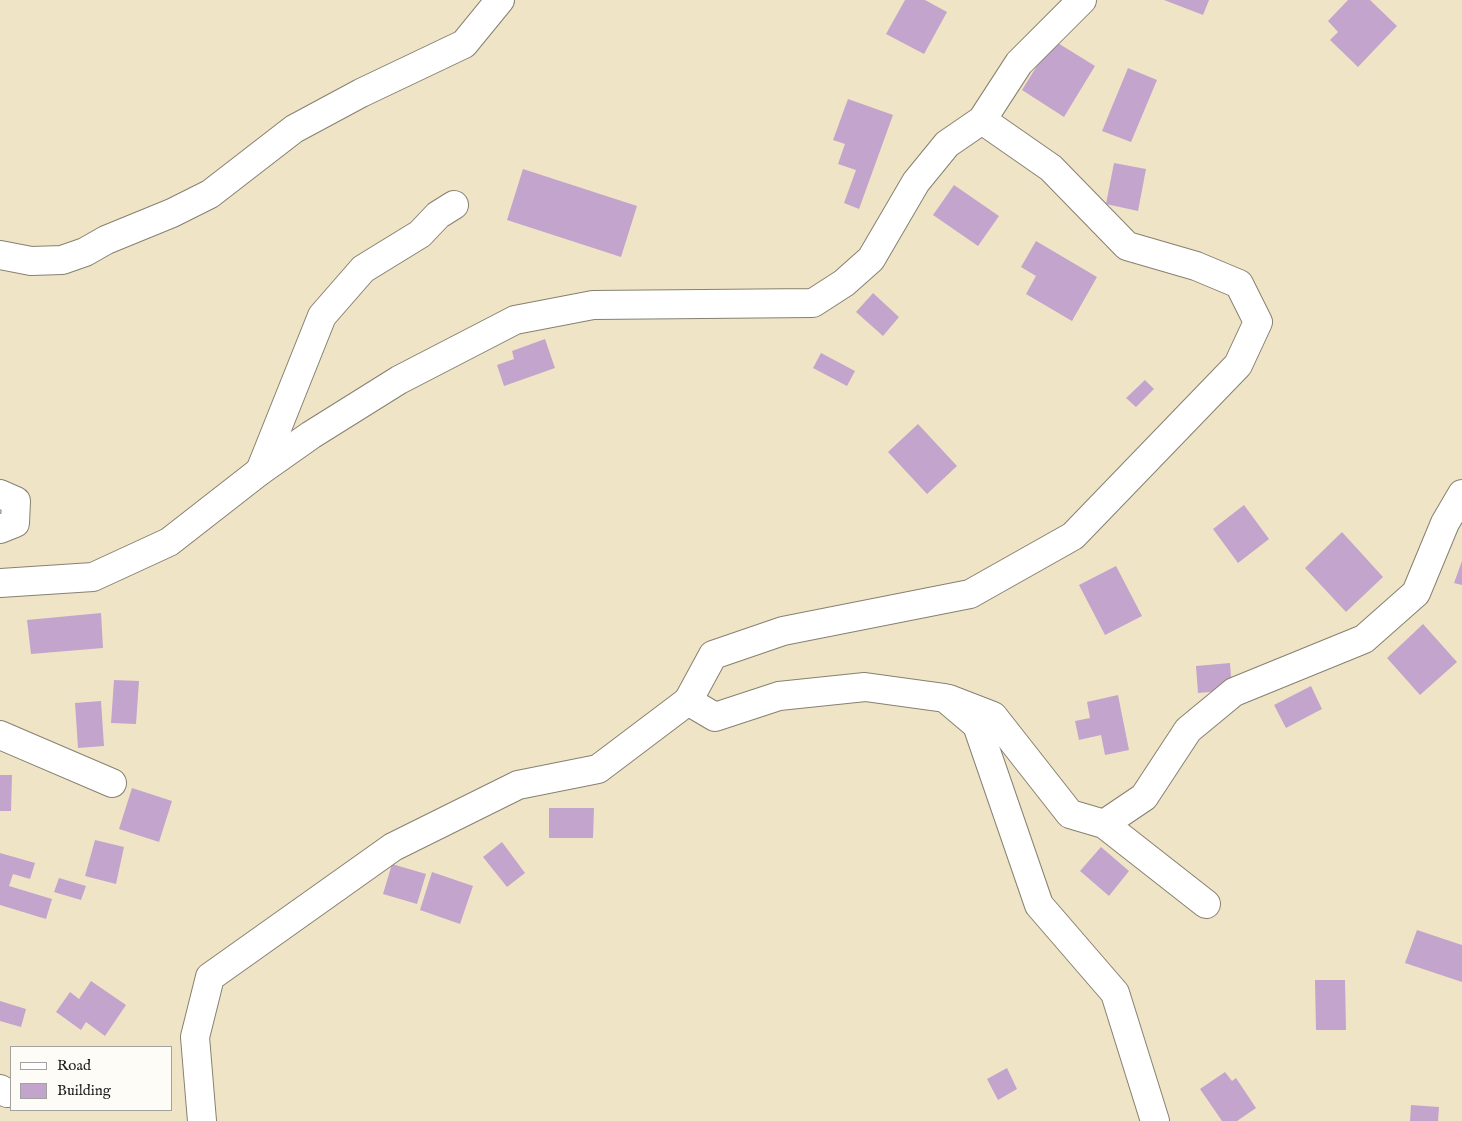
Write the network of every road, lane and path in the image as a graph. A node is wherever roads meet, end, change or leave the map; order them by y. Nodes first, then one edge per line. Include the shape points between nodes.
1 (500, 0) edge
2 (1082, 0) edge
3 (982, 120) junction
4 (454, 205) dead end
5 (0, 255) edge
6 (260, 471) junction
7 (0, 494) edge
8 (1462, 494) edge
9 (0, 529) edge
10 (0, 583) edge
11 (945, 698) junction
12 (688, 701) junction
13 (0, 735) edge
14 (112, 783) dead end
15 (1104, 824) junction
16 (1206, 904) dead end
17 (202, 1121) edge
18 (1155, 1121) edge

1 - 5 street via 464,44 294,129 210,194 62,260 31,261
2 - 3 street via 1019,63
3 - 6 street via 947,144 916,182 871,260 844,283 812,303 593,305 515,320 398,380
3 - 12 street via 1051,168 1127,246 1196,266 1239,284 1258,322 1238,365 1073,536 970,594 783,631 713,655
4 - 6 street via 438,215 420,234 363,269 322,316
6 - 10 street via 169,542 93,576
7 - 9 street via 16,501 15,523
8 - 15 street via 1445,523 1416,592 1364,639 1234,692 1188,730 1144,797
11 - 12 street via 865,686 779,696 715,717
11 - 15 street via 993,716 1070,814
11 - 18 street via 977,725 1039,905 1115,993
12 - 17 street via 598,769 518,785 393,847 210,977 196,1037
13 - 14 street
15 - 16 street

